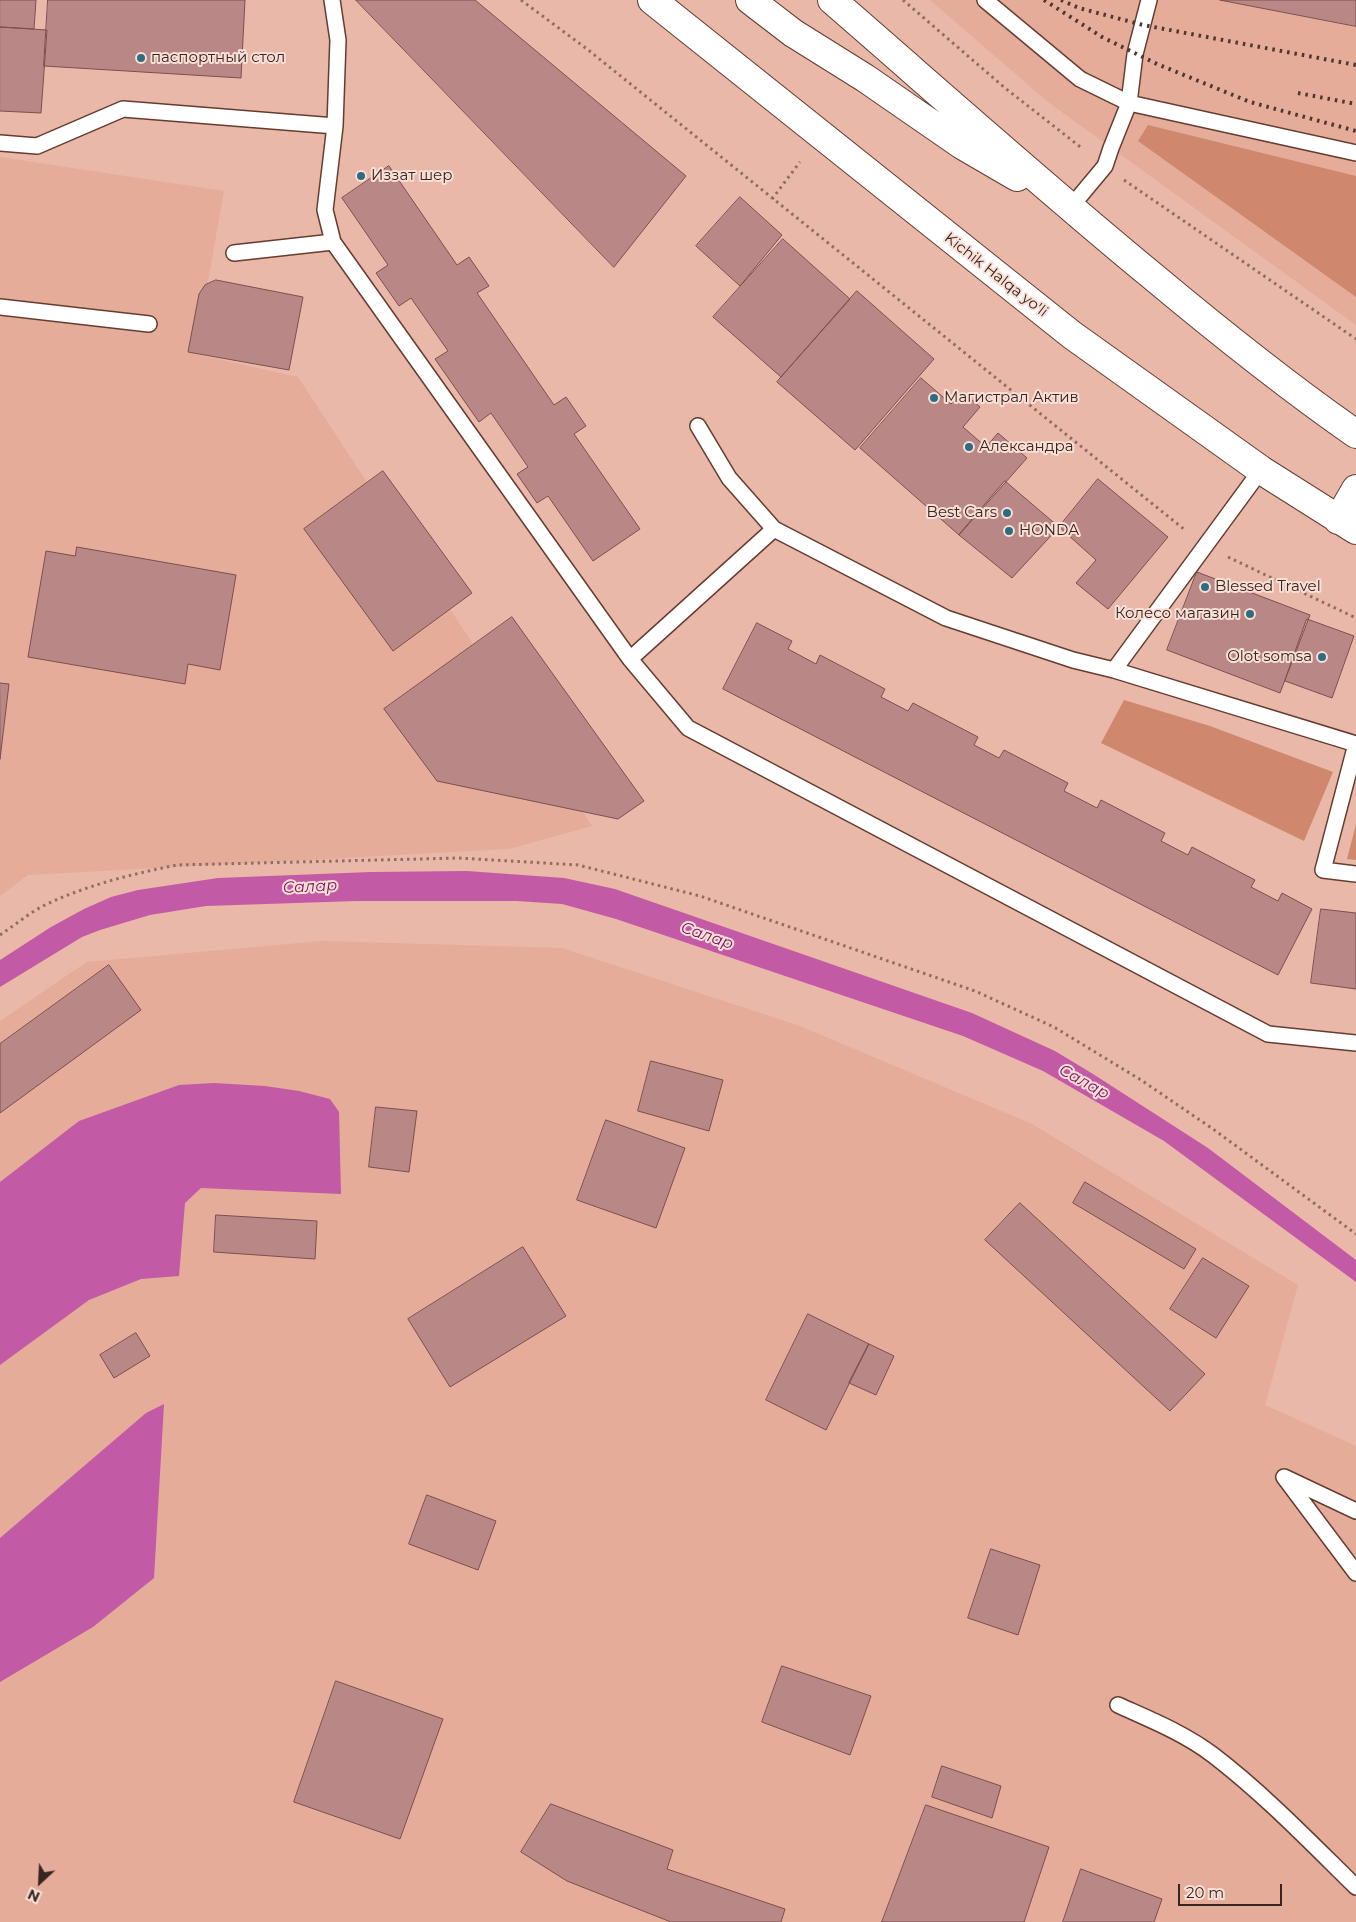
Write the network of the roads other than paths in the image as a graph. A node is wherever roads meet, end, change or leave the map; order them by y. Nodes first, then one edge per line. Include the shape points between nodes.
1 (332, 0) edge
2 (652, 0) edge
3 (750, 0) edge
4 (832, 0) edge
5 (985, 0) edge
6 (1149, 0) edge
7 (1128, 103) junction
8 (335, 126) junction
9 (0, 143) edge
10 (1356, 153) edge
11 (1070, 208) junction
12 (333, 242) junction
13 (234, 253) dead end
14 (0, 307) edge
15 (149, 324) dead end
16 (698, 426) dead end
17 (1356, 434) edge
18 (1262, 470) junction
19 (1356, 488) edge
20 (1347, 525) edge
21 (774, 529) junction
22 (630, 659) junction
23 (1114, 670) junction
24 (1356, 744) edge
25 (1356, 874) edge
26 (1356, 1043) edge
27 (1356, 1511) edge
28 (1356, 1573) edge
29 (1118, 1705) dead end
30 (1356, 1887) edge

1 - 8 lane via 338,40
2 - 18 highway, Kichik Halqa yo'li via 1010,288
3 - 11 highway via 793,33 962,145
4 - 11 highway
5 - 7 lane via 1080,80
6 - 7 lane
7 - 10 lane
7 - 11 lane via 1105,166
8 - 9 lane via 123,109 37,146
8 - 12 lane via 325,210
11 - 17 highway via 1282,382
12 - 13 lane
12 - 22 lane
14 - 15 lane
16 - 21 lane via 730,478
18 - 20 highway, Kichik Halqa yo'li
18 - 23 lane
19 - 20 highway
21 - 22 lane
21 - 23 lane via 946,618 1073,660
22 - 26 lane via 688,728 1268,1034
23 - 24 lane
24 - 25 lane via 1324,870
27 - 28 lane via 1284,1478
29 - 30 lane via 1172,1729 1213,1755 1285,1818

